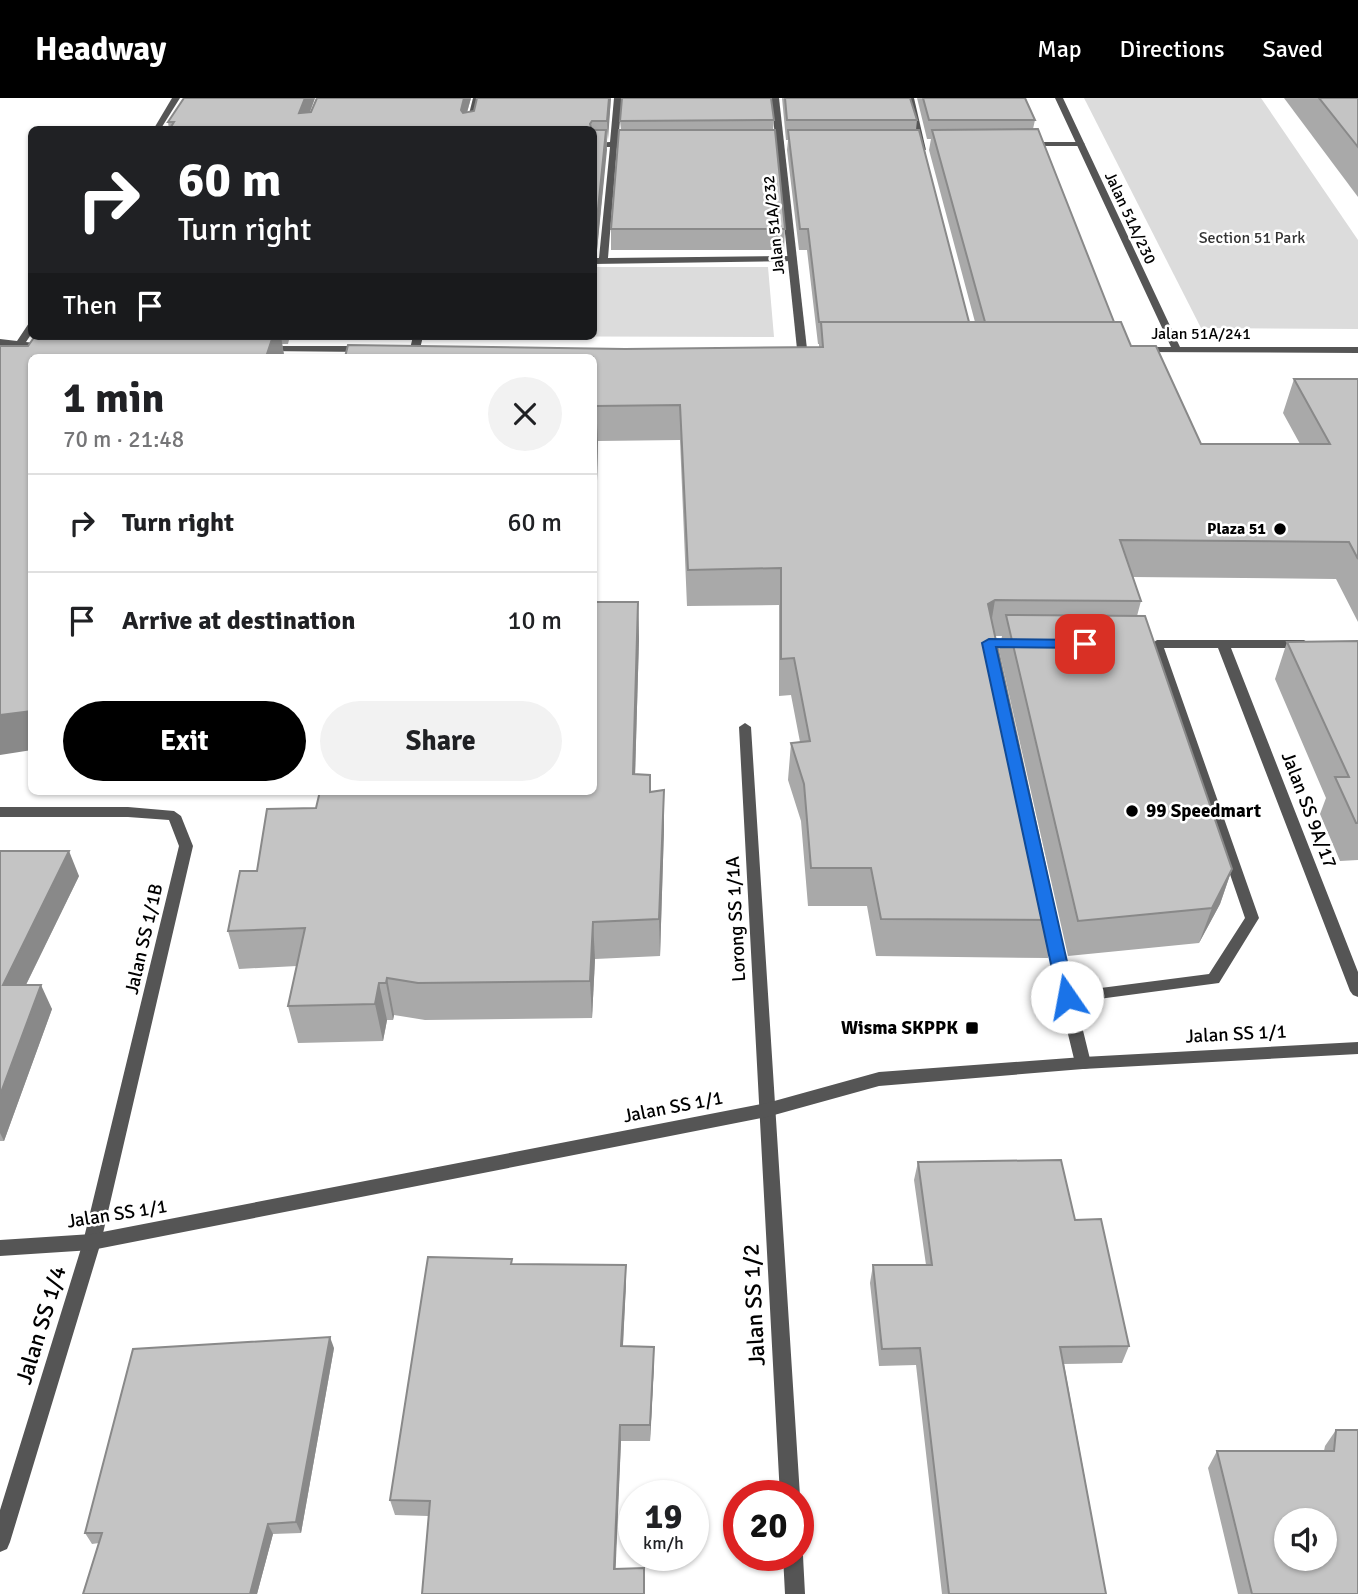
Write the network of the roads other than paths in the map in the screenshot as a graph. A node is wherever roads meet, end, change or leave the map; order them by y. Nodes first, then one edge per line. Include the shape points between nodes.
1 (176, 98) edge
2 (477, 98) edge
3 (618, 98) edge
4 (775, 98) edge
5 (910, 98) edge
6 (1059, 98) edge
7 (158, 126) edge
8 (470, 126) edge
9 (909, 144) edge
10 (922, 144) junction
11 (935, 144) edge
12 (1015, 144) edge
13 (1081, 144) junction
14 (597, 145) edge
15 (614, 145) junction
16 (641, 145) edge
17 (766, 145) edge
18 (780, 145) junction
19 (793, 145) edge
20 (925, 156) edge
21 (792, 259) junction
22 (598, 261) edge
23 (28, 331) edge
24 (417, 340) edge
25 (0, 342) edge
26 (19, 345) junction
27 (64, 349) edge
28 (251, 349) edge
29 (374, 349) edge
30 (401, 349) edge
31 (415, 349) junction
32 (429, 349) edge
33 (788, 349) edge
34 (802, 349) junction
35 (815, 349) edge
36 (1123, 350) edge
37 (1177, 350) junction
38 (1358, 350) edge
39 (1223, 644) junction
40 (1318, 644) edge
41 (745, 727) dead end
42 (0, 812) edge
43 (1046, 902) edge
44 (1358, 991) edge
45 (1067, 997) junction
46 (1358, 1048) edge
47 (1083, 1063) junction
48 (766, 1110) junction
49 (92, 1242) junction
50 (0, 1248) edge
51 (789, 1480) edge
52 (0, 1542) edge
53 (794, 1571) edge
54 (795, 1594) edge

1 - 7 street
2 - 8 street
3 - 15 street
4 - 18 street, Jalan 51A/232
5 - 10 street
6 - 13 street, Jalan 51A/230
9 - 10 street
10 - 11 street
10 - 20 street
12 - 13 street
13 - 37 street, Jalan 51A/230
14 - 15 street
15 - 16 street
15 - 22 street
17 - 18 street
18 - 19 street
18 - 21 street, Jalan 51A/232
21 - 22 street
21 - 34 street, Jalan 51A/232
23 - 26 street
24 - 31 street
25 - 26 street
26 - 27 street
28 - 29 street
30 - 31 street
31 - 32 street
33 - 34 street
34 - 35 street
36 - 37 street, Jalan 51A/241
37 - 38 street, Jalan 51A/241
39 - 40 street
39 - 44 street, Jalan SS 9A/17
39 - 45 street via 1151,644 1252,918 1214,979
41 - 48 street, Lorong SS 1/1A
42 - 49 street, Jalan SS 1/1B via 174,816 186,846
43 - 45 street
45 - 47 street
46 - 47 street, Jalan SS 1/1
47 - 48 street, Jalan SS 1/1 via 879,1079
48 - 49 street, Jalan SS 1/1
48 - 51 street, Jalan SS 1/2
49 - 50 street, Jalan SS 1/1
49 - 52 street, Jalan SS 1/4
53 - 54 street

